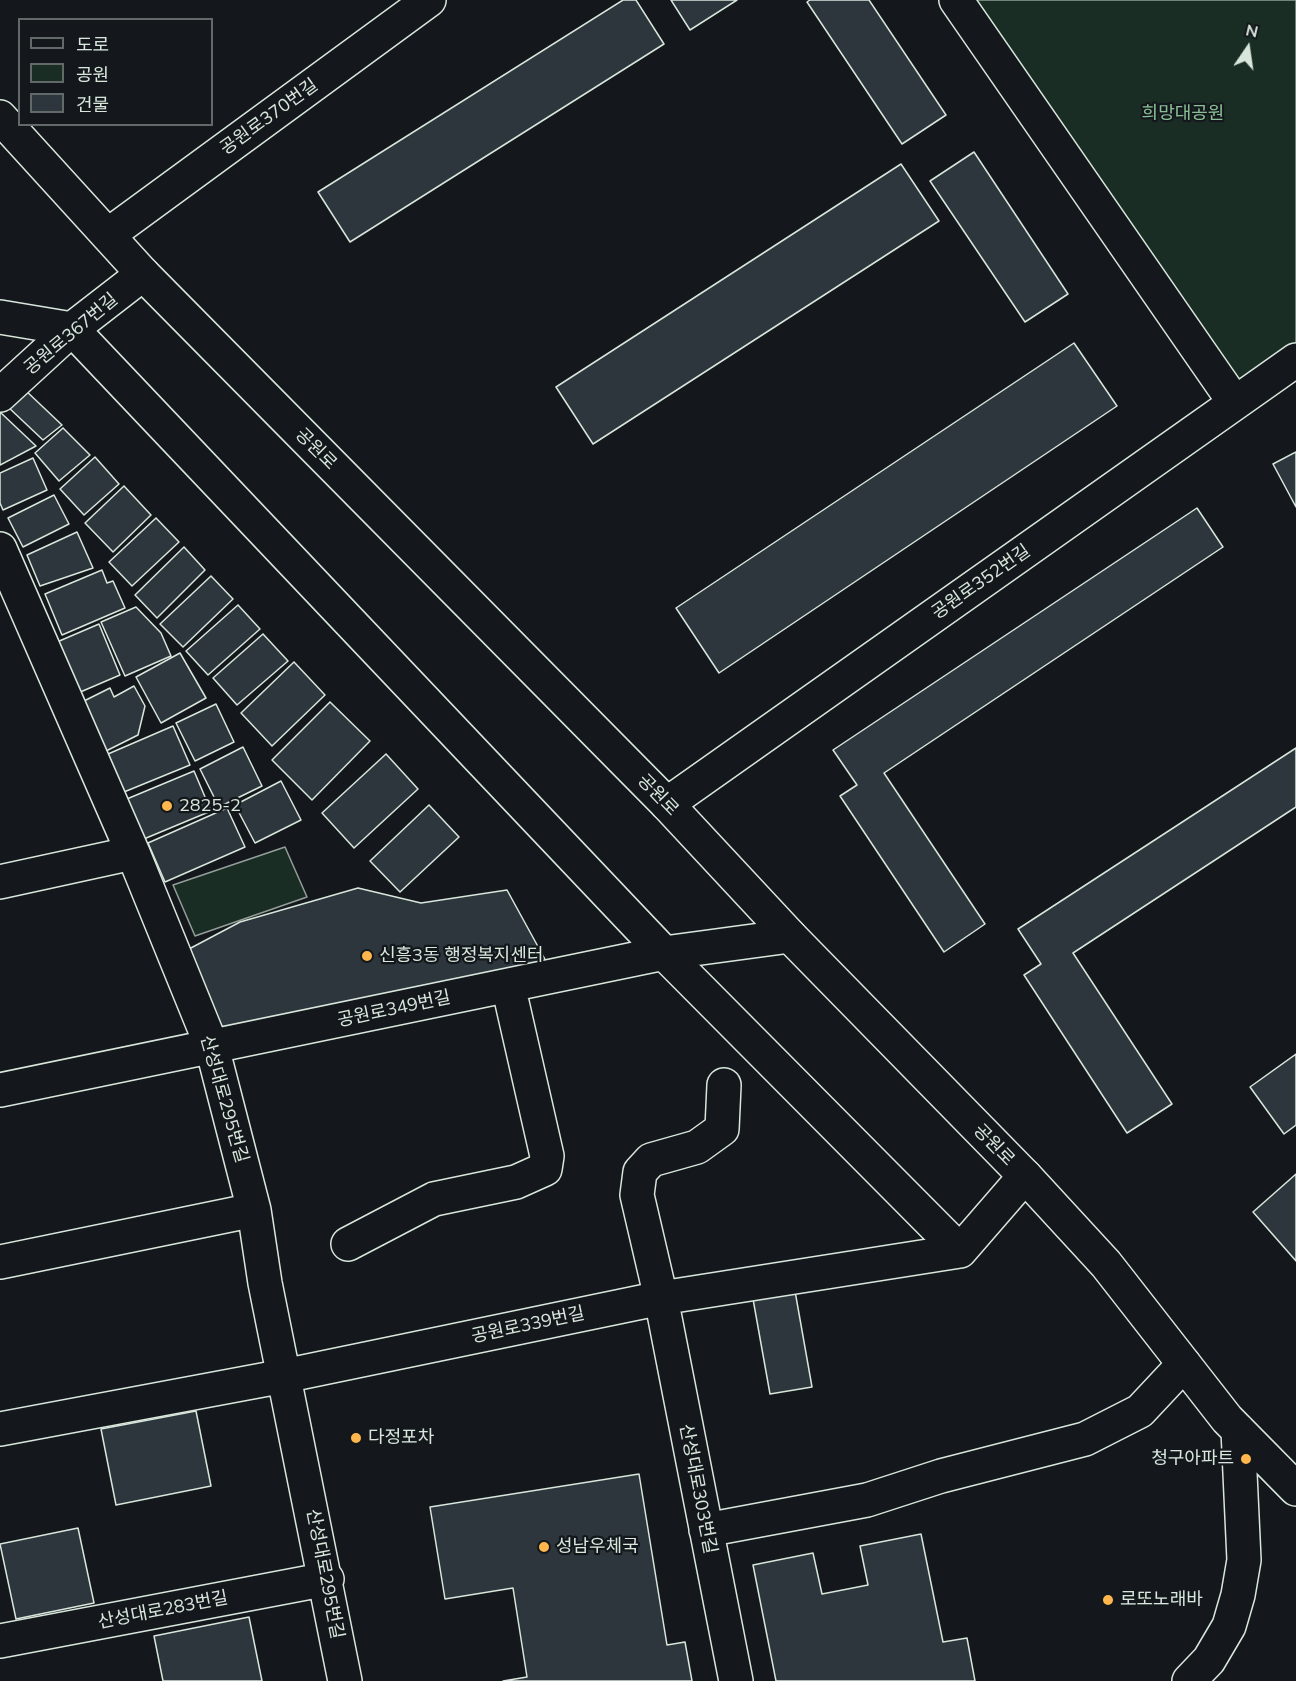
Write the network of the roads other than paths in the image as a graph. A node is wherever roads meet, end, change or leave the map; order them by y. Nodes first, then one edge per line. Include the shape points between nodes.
1 (429, 0) edge
2 (956, 0) edge
3 (0, 117) edge
4 (108, 235) junction
5 (143, 274) junction
6 (0, 317) edge
7 (72, 329) junction
8 (1296, 360) edge
9 (0, 395) edge
10 (1235, 403) junction
11 (0, 549) edge
12 (667, 804) junction
13 (133, 853) junction
14 (0, 882) edge
15 (790, 936) junction
16 (664, 953) junction
17 (508, 985) junction
18 (212, 1047) junction
19 (724, 1085) dead end
20 (0, 1090) edge
21 (1025, 1176) junction
22 (254, 1210) junction
23 (348, 1244) dead end
24 (960, 1251) junction
25 (0, 1262) edge
26 (661, 1298) junction
27 (1184, 1364) junction
28 (284, 1376) junction
29 (0, 1429) edge
30 (1238, 1430) junction
31 (1296, 1489) edge
32 (706, 1530) junction
33 (327, 1579) junction
34 (0, 1641) edge
35 (345, 1681) edge
36 (736, 1681) edge
37 (1189, 1681) edge

1 - 4 street, 공원로370번길
2 - 10 street
3 - 4 street, 공원로
4 - 5 street, 공원로
5 - 7 street, 공원로367번길
5 - 12 street, 공원로
6 - 7 street
7 - 9 street, 공원로367번길
7 - 16 street
8 - 10 street, 공원로352번길
10 - 12 street, 공원로352번길
11 - 13 street, 산성대로295번길
12 - 15 street, 공원로
13 - 14 street
13 - 18 street, 산성대로295번길
15 - 16 street, 공원로349번길
15 - 21 street, 공원로
16 - 17 street, 공원로349번길
16 - 24 street
17 - 18 street, 공원로349번길
17 - 23 street via 547,1156 545,1169 516,1182 434,1199
18 - 20 street, 공원로349번길
18 - 22 street, 산성대로295번길
19 - 26 street, 산성대로303번길 via 722,1129 697,1147 651,1160 640,1172 637,1195
21 - 24 street
21 - 27 street, 공원로 via 1107,1264
22 - 25 street
22 - 28 street, 산성대로295번길
24 - 26 street, 공원로339번길
26 - 28 street, 공원로339번길
26 - 32 street, 산성대로303번길
27 - 30 street, 공원로
27 - 32 street via 1140,1411 1085,1439 941,1476 867,1500
28 - 29 street, 공원로339번길
28 - 33 street, 산성대로295번길
30 - 31 street, 공원로
30 - 37 street via 1244,1560 1238,1595 1229,1626 1209,1660
32 - 36 street, 산성대로303번길
33 - 34 street, 산성대로283번길
33 - 35 street, 산성대로295번길

